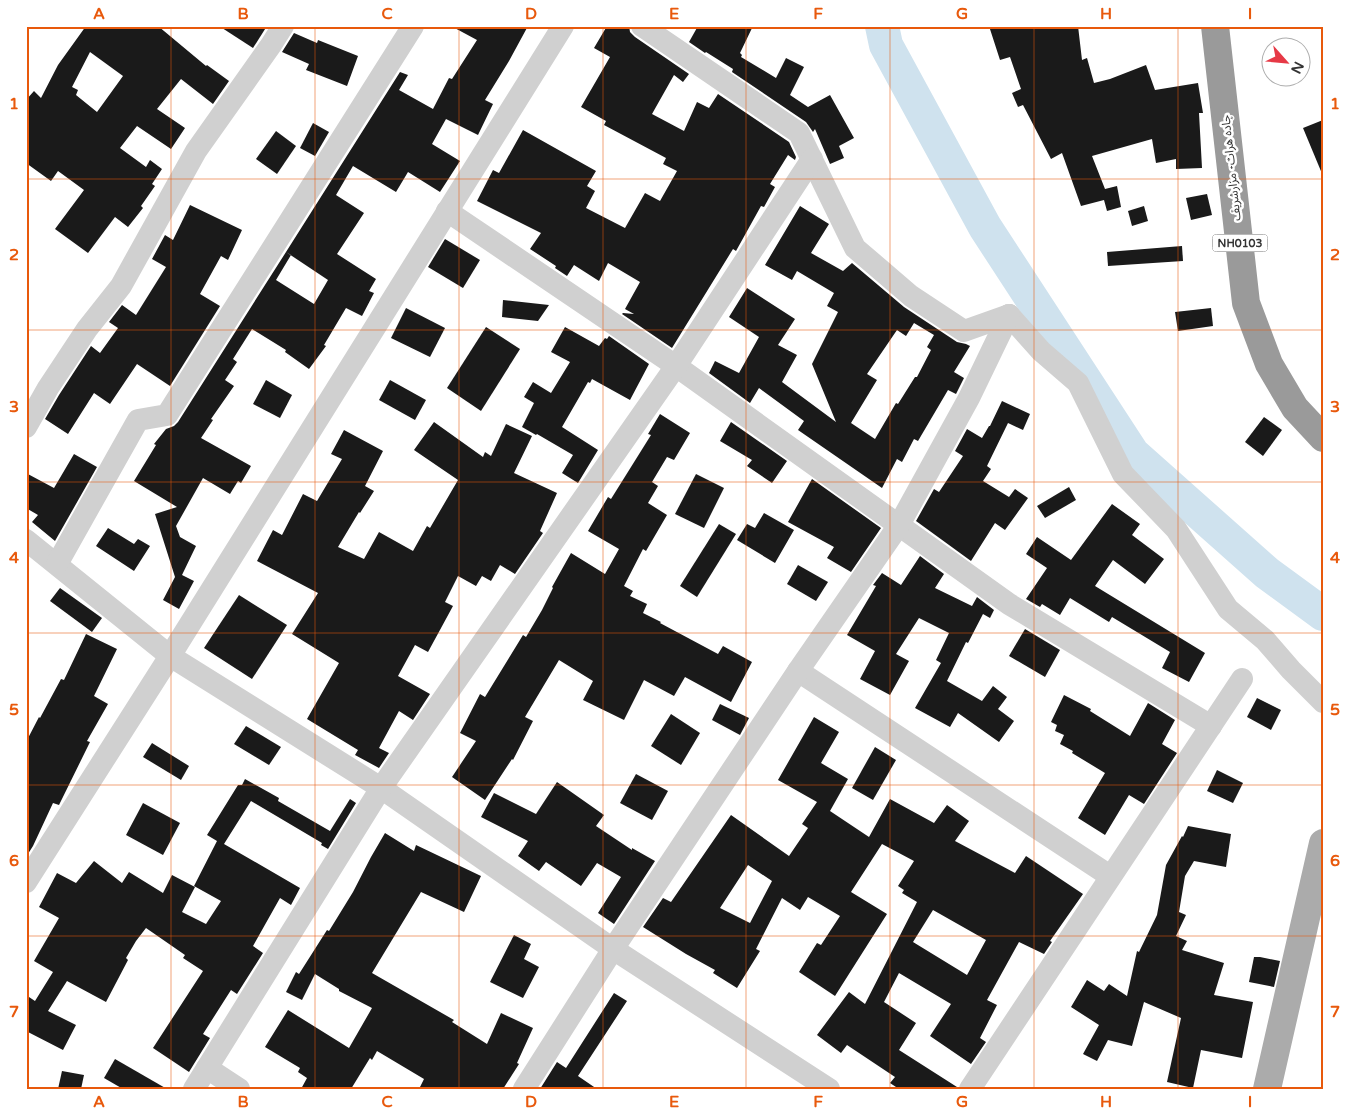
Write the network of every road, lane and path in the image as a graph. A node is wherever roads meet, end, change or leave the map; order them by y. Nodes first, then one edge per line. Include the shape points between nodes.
1 (283, 26) edge
2 (413, 26) edge
3 (562, 26) edge
4 (642, 26) edge
5 (1215, 26) edge
6 (812, 159) junction
7 (447, 211) junction
8 (1009, 315) junction
9 (676, 366) junction
10 (26, 427) edge
11 (1323, 438) edge
12 (899, 525) junction
13 (26, 540) edge
14 (57, 564) junction
15 (170, 656) junction
16 (798, 671) junction
17 (1242, 679) dead end
18 (1323, 702) edge
19 (1211, 726) junction
20 (381, 788) junction
21 (1323, 843) edge
22 (1110, 876) junction
23 (26, 882) edge
24 (613, 950) junction
25 (207, 1068) junction
26 (194, 1089) edge
27 (239, 1089) edge
28 (524, 1089) edge
29 (829, 1089) edge
30 (970, 1089) edge
31 (1267, 1089) edge

1 - 10 street via 196,151 121,286 87,329
2 - 14 street via 167,415 138,420
3 - 7 street
4 - 6 street via 799,133
5 - 11 highway, جاده هرات- مزارشریف / NH0103 via 1246,303 1269,364 1295,408
6 - 8 street via 855,248 911,296 964,331
6 - 9 street
7 - 9 street
7 - 15 street
8 - 12 street via 969,398
8 - 18 street via 1041,351 1078,383 1123,474 1176,529 1228,609 1265,640
9 - 12 street
9 - 20 street
12 - 16 street
12 - 19 street via 1009,604
13 - 14 street
14 - 15 street
15 - 20 street
15 - 23 street
16 - 22 street
16 - 24 street
17 - 19 street
19 - 22 street
20 - 24 street
20 - 25 street
21 - 31 main road
22 - 30 street
24 - 28 street
24 - 29 street
25 - 26 street
25 - 27 street

